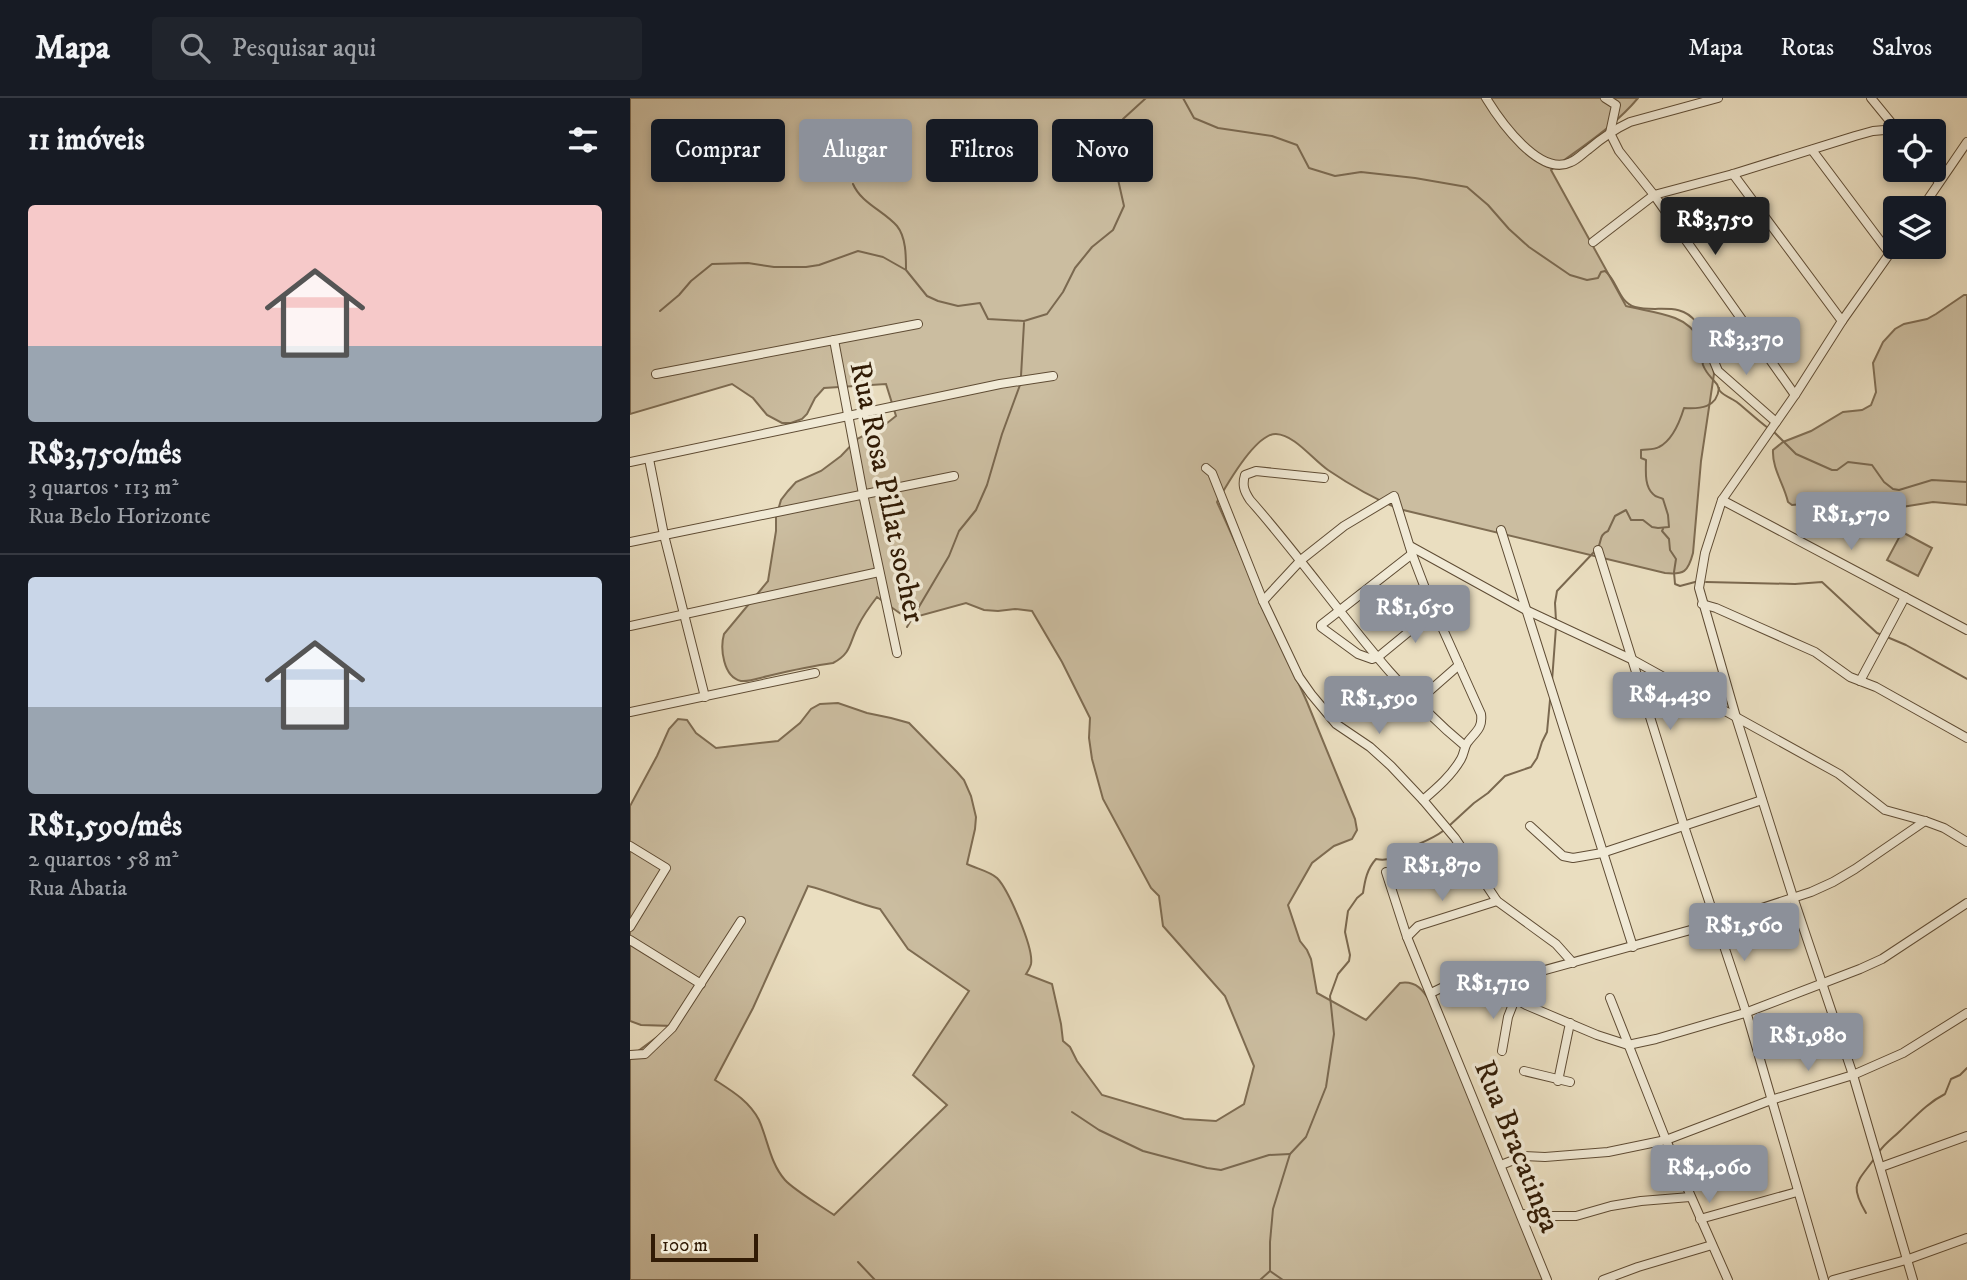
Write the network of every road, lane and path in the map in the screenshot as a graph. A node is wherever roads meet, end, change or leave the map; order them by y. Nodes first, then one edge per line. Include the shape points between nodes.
1 (1486, 98) edge
2 (1605, 98) edge
3 (1623, 98) edge
4 (1718, 98) edge
5 (1871, 98) edge
6 (1616, 105) junction
7 (1888, 119) edge
8 (1883, 131) edge
9 (1610, 133) junction
10 (1967, 142) edge
11 (1812, 150) junction
12 (1733, 174) junction
13 (1939, 183) joint
14 (1654, 195) junction
15 (1930, 196) edge
16 (1883, 238) edge
17 (1593, 243) dead end
18 (1887, 259) edge
19 (1842, 321) junction
20 (918, 324) dead end
21 (834, 340) junction
22 (1705, 340) dead end
23 (656, 374) dead end
24 (1053, 376) dead end
25 (1795, 396) junction
26 (848, 416) junction
27 (1776, 422) junction
28 (649, 458) junction
29 (630, 462) edge
30 (1206, 468) dead end
31 (954, 475) dead end
32 (1324, 478) dead end
33 (863, 494) junction
34 (1722, 500) junction
35 (1501, 530) dead end
36 (664, 535) junction
37 (630, 542) edge
38 (1411, 550) junction
39 (1598, 550) dead end
40 (1301, 560) junction
41 (879, 572) junction
42 (1905, 597) junction
43 (1263, 601) junction
44 (1702, 604) junction
45 (1339, 609) junction
46 (1526, 610) junction
47 (1434, 611) junction
48 (684, 616) junction
49 (630, 626) edge
50 (1967, 630) edge
51 (897, 653) dead end
52 (1378, 657) junction
53 (1633, 660) junction
54 (1459, 665) junction
55 (815, 673) dead end
56 (1860, 681) junction
57 (705, 697) junction
58 (1418, 701) junction
59 (630, 712) edge
60 (1736, 717) junction
61 (1967, 738) edge
62 (1465, 746) junction
63 (1423, 800) junction
64 (1762, 800) junction
65 (1925, 821) junction
66 (1530, 826) dead end
67 (1684, 826) junction
68 (1967, 842) edge
69 (630, 846) edge
70 (1602, 853) junction
71 (1387, 872) dead end
72 (1793, 897) junction
73 (1497, 901) junction
74 (1967, 903) edge
75 (741, 921) dead end
76 (1716, 923) junction
77 (630, 927) edge
78 (1407, 937) junction
79 (630, 940) edge
80 (1633, 947) junction
81 (1573, 963) junction
82 (701, 984) junction
83 (1822, 984) junction
84 (1498, 985) junction
85 (1431, 993) junction
86 (1610, 998) dead end
87 (1515, 999) junction
88 (1745, 1013) junction
89 (1967, 1013) edge
90 (1570, 1023) junction
91 (1628, 1045) junction
92 (1502, 1051) dead end
93 (630, 1055) edge
94 (1524, 1071) dead end
95 (1853, 1074) junction
96 (1558, 1081) junction
97 (1570, 1082) dead end
98 (1771, 1100) junction
99 (1967, 1136) edge
100 (1666, 1140) junction
101 (1501, 1165) junction
102 (1881, 1167) junction
103 (1797, 1192) junction
104 (1690, 1197) junction
105 (1521, 1214) junction
106 (1700, 1219) junction
107 (1967, 1238) edge
108 (1712, 1245) junction
109 (1906, 1260) junction
110 (1547, 1280) edge
111 (1603, 1280) edge
112 (1728, 1280) edge
113 (1824, 1280) edge
114 (1833, 1280) edge
115 (1913, 1280) edge

1 - 9 street via 1515,138 1552,165 1573,162
2 - 6 street
3 - 6 street
4 - 9 street via 1630,122
5 - 7 street
6 - 9 street
8 - 11 street
9 - 14 street
10 - 13 street
11 - 12 street
11 - 16 street
12 - 14 street
12 - 19 street
13 - 15 street
14 - 17 street
14 - 25 street
18 - 19 street
19 - 25 street
20 - 21 street
21 - 23 street
21 - 26 street, Rua Rosa Pillat socher
22 - 27 street via 1717,371
24 - 26 street
25 - 27 street
26 - 28 street
26 - 33 street, Rua Rosa Pillat socher
27 - 34 street
28 - 29 street
28 - 36 street
30 - 43 street via 1212,473
31 - 33 street
32 - 40 street via 1256,471 1245,475 1242,483 1245,494
33 - 36 street
33 - 41 street, Rua Rosa Pillat socher
34 - 42 street
34 - 44 street via 1705,553 1699,588
35 - 46 street
36 - 37 street
36 - 48 street
38 - 40 street via 1394,496 1344,526
38 - 45 street
38 - 46 street
38 - 47 street
39 - 53 street
40 - 43 street
40 - 45 street
41 - 48 street
41 - 51 street, Rua Rosa Pillat socher
42 - 50 street
42 - 56 street
43 - 63 street via 1311,694 1336,724 1370,747
44 - 56 street via 1802,645
44 - 60 street
45 - 52 street
45 - 52 street via 1322,628 1358,654
46 - 53 street
46 - 70 street
47 - 52 street
47 - 54 street
48 - 49 street
48 - 57 street
52 - 58 street
53 - 60 street
53 - 67 street
54 - 58 street
54 - 62 street via 1482,723
55 - 57 street
56 - 61 street
57 - 59 street
58 - 62 street
60 - 64 street
60 - 65 street via 1839,774 1885,810
62 - 63 street via 1462,757
63 - 73 street
64 - 67 street
64 - 72 street
65 - 68 street
65 - 72 street via 1833,882
66 - 70 street via 1563,856
67 - 70 street
67 - 76 street
69 - 77 street via 666,868
70 - 80 street
71 - 78 street, Rua Bracatinga
72 - 76 street
72 - 83 street
73 - 78 street via 1418,926
73 - 81 street via 1556,944
74 - 83 street via 1882,959
75 - 82 street
76 - 80 street
76 - 88 street
78 - 85 street, Rua Bracatinga
79 - 82 street
80 - 81 street
81 - 84 street
82 - 93 street via 672,1028 645,1054
83 - 88 street
83 - 95 street
84 - 85 street via 1472,973
84 - 87 street
85 - 101 street, Rua Bracatinga
86 - 91 street
87 - 90 street
87 - 92 street
88 - 91 street
88 - 98 street
89 - 95 street via 1903,1053
90 - 91 street
90 - 96 street
91 - 100 street
94 - 96 street
95 - 98 street
95 - 102 street
96 - 97 street
98 - 100 street
98 - 103 street
99 - 102 street
100 - 101 street via 1608,1152 1524,1156
100 - 104 street
101 - 105 street, Rua Bracatinga
102 - 109 street
103 - 106 street
103 - 113 street
104 - 105 street via 1611,1206 1576,1216
104 - 106 street
105 - 110 street, Rua Bracatinga
106 - 108 street
107 - 109 street
108 - 111 street
108 - 112 street
109 - 114 street
109 - 115 street

